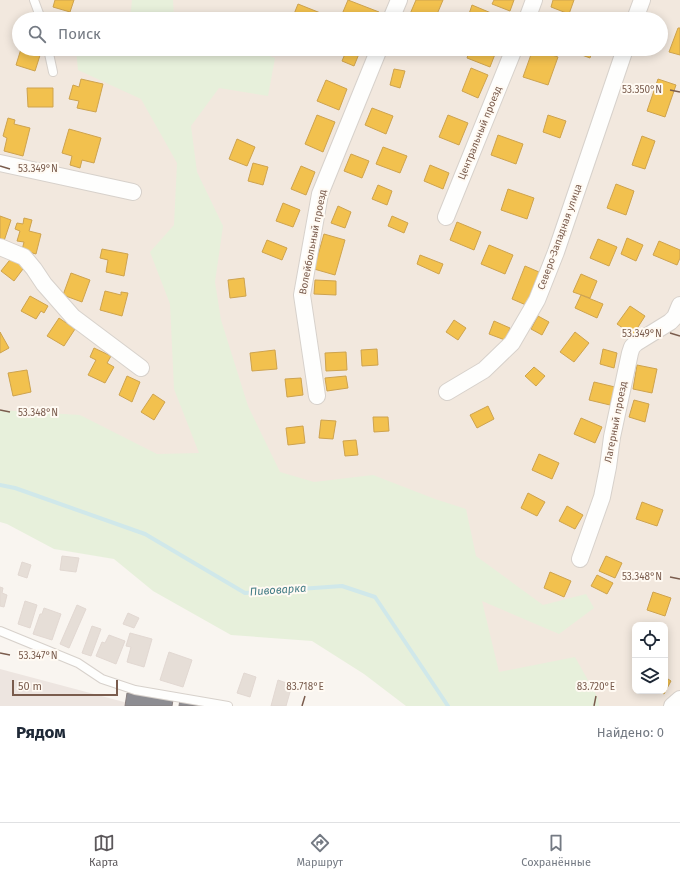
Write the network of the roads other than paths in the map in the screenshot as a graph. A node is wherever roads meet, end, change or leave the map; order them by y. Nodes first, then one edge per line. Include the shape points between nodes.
1 (34, 0) edge
2 (399, 0) edge
3 (534, 0) edge
4 (642, 0) edge
5 (38, 12) edge
6 (395, 12) edge
7 (530, 12) edge
8 (638, 12) edge
9 (50, 56) edge
10 (376, 56) edge
11 (511, 56) edge
12 (623, 56) edge
13 (53, 72) dead end
14 (0, 163) edge
15 (133, 192) dead end
16 (446, 217) dead end
17 (0, 247) edge
18 (680, 305) edge
19 (141, 368) dead end
20 (447, 392) dead end
21 (317, 396) dead end
22 (580, 560) dead end
23 (0, 631) edge
24 (680, 699) edge
25 (228, 706) edge
26 (672, 706) edge

1 - 5 lane
2 - 6 street
3 - 7 street
4 - 8 street
9 - 13 lane
10 - 21 street, Волейбольный проезд via 320,194 302,295
11 - 16 street, Центральный проезд
12 - 20 street, Северо-Западная улица via 556,252 537,300 512,343 484,370
14 - 15 street
17 - 19 street via 24,257 73,317
18 - 22 street, Лагерный проезд via 670,322 632,347 612,436 602,497
23 - 25 lane via 78,663 102,679 135,690
24 - 26 street

